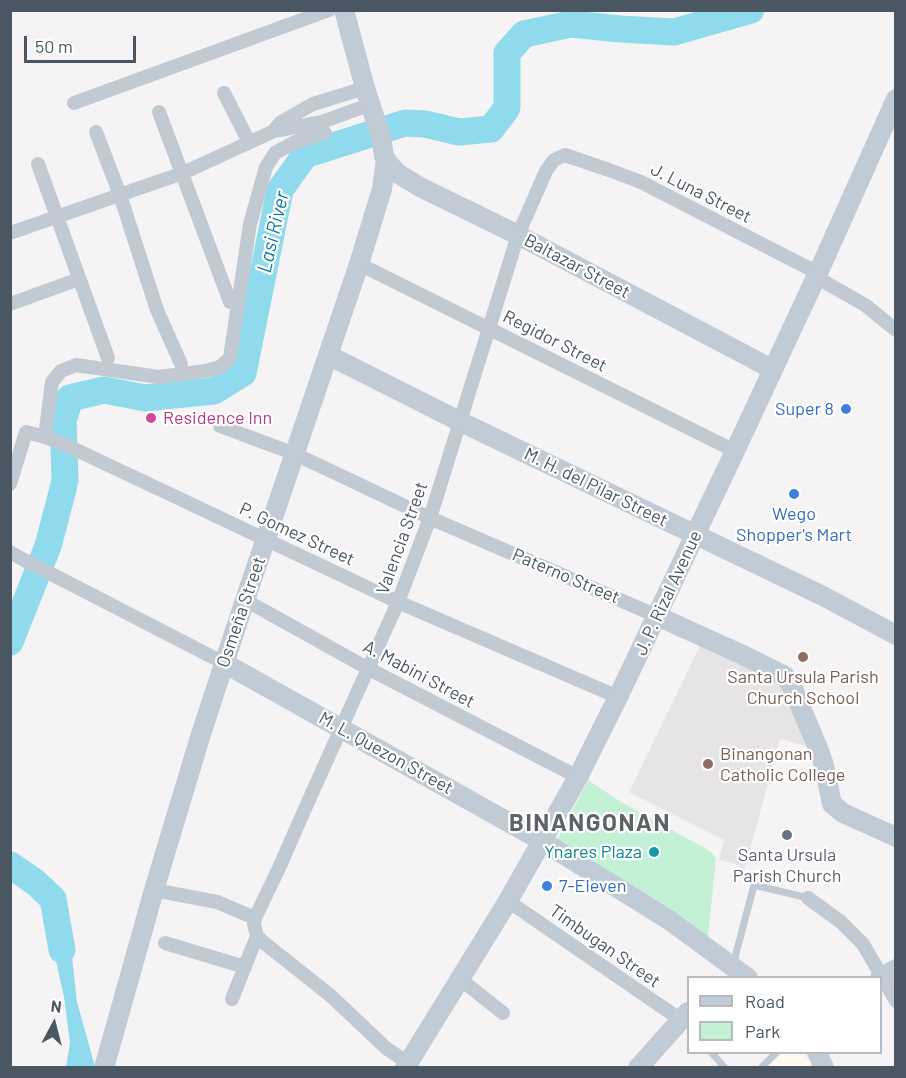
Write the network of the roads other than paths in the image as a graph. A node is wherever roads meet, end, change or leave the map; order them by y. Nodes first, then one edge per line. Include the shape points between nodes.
1 (329, 10) edge
2 (344, 10) edge
3 (224, 93) dead end
4 (896, 99) edge
5 (74, 103) dead end
6 (159, 112) dead end
7 (373, 113) junction
8 (96, 132) dead end
9 (326, 133) dead end
10 (249, 142) junction
11 (565, 154) joint
12 (386, 159) junction
13 (38, 164) dead end
14 (183, 173) junction
15 (120, 195) junction
16 (57, 216) junction
17 (10, 233) edge
18 (518, 235) junction
19 (359, 264) junction
20 (817, 275) junction
21 (79, 279) junction
22 (230, 302) dead end
23 (10, 304) edge
24 (489, 328) junction
25 (896, 330) edge
26 (328, 355) junction
27 (108, 358) dead end
28 (181, 364) dead end
29 (772, 369) junction
30 (461, 422) junction
31 (220, 426) dead end
32 (56, 441) junction
33 (735, 451) junction
34 (295, 454) junction
35 (10, 484) edge
36 (430, 518) junction
37 (695, 534) junction
38 (266, 539) junction
39 (10, 552) edge
40 (245, 600) junction
41 (399, 602) junction
42 (657, 616) junction
43 (896, 635) edge
44 (224, 663) junction
45 (369, 669) junction
46 (618, 698) junction
47 (341, 728) junction
48 (578, 777) junction
49 (896, 837) edge
50 (542, 841) junction
51 (154, 890) junction
52 (808, 898) joint
53 (508, 901) junction
54 (255, 928) junction
55 (165, 943) dead end
56 (244, 967) junction
57 (734, 973) edge
58 (886, 974) edge
59 (460, 979) junction
60 (232, 999) dead end
61 (896, 1001) edge
62 (503, 1013) dead end
63 (686, 1020) edge
64 (712, 1054) edge
65 (776, 1054) edge
66 (817, 1054) edge
67 (406, 1065) edge
68 (104, 1068) edge
69 (638, 1068) edge
70 (725, 1068) edge
71 (761, 1068) edge
72 (824, 1068) edge

1 - 5 street
2 - 7 street
3 - 10 street
4 - 20 street, J. P. Rizal Avenue
6 - 14 street
7 - 10 street via 313,104 281,122 274,131
7 - 12 street
8 - 15 street
9 - 32 street via 275,153 266,167 250,224 230,358 220,367 206,371 159,377 76,365 61,371 52,382
10 - 14 street
11 - 18 street, Valencia Street via 546,171
11 - 20 street, J. Luna Street via 641,182
12 - 18 street, Baltazar Street via 411,182
12 - 19 street, Osmeña Street via 382,189
13 - 16 street
14 - 15 street
14 - 22 street
15 - 16 street
15 - 28 street via 157,310
16 - 17 street
16 - 21 street
18 - 24 street, Valencia Street
18 - 29 street, Baltazar Street
19 - 24 street, Regidor Street
19 - 26 street, Osmeña Street
20 - 25 street, J. Luna Street
20 - 29 street, J. P. Rizal Avenue
21 - 23 street
21 - 27 street
24 - 30 street, Valencia Street
24 - 33 street, Regidor Street
26 - 30 street, M. H. del Pilar Street
26 - 34 street, Osmeña Street
29 - 33 street, J. P. Rizal Avenue
30 - 36 street, Valencia Street
30 - 37 street, M. H. del Pilar Street
31 - 34 street, Paterno Street
32 - 35 street, P. Gomez Street via 26,432
32 - 38 street, P. Gomez Street
33 - 37 street, J. P. Rizal Avenue
34 - 36 street, Paterno Street
34 - 38 street, Osmeña Street
36 - 41 street, Valencia Street
36 - 42 street, Paterno Street
37 - 42 street, J. P. Rizal Avenue
37 - 43 street, M. H. del Pilar Street
38 - 40 street, Osmeña Street
38 - 41 street, P. Gomez Street
39 - 44 street, M. L. Quezon Street
40 - 44 street, Osmeña Street
40 - 45 street, A. Mabini Street
41 - 45 street, Valencia Street
41 - 46 street, P. Gomez Street
42 - 46 street, J. P. Rizal Avenue
42 - 49 street, Paterno Street via 785,676 818,748 832,804
44 - 47 street, M. L. Quezon Street
44 - 51 street, Osmeña Street
45 - 47 street, Valencia Street
45 - 48 street, A. Mabini Street
46 - 48 street, J. P. Rizal Avenue
47 - 50 street, M. L. Quezon Street
47 - 54 street, Valencia Street
48 - 50 street, J. P. Rizal Avenue
50 - 53 street, J. P. Rizal Avenue
50 - 57 street, M. L. Quezon Street via 669,920
51 - 54 street via 218,902
51 - 68 street, Osmeña Street
52 - 57 lane via 754,885
52 - 58 street via 841,922
53 - 59 street, J. P. Rizal Avenue
53 - 63 street, Timbugan Street
54 - 56 street, Valencia Street
54 - 67 street
55 - 56 street
56 - 60 street, Valencia Street
58 - 61 street
59 - 62 street
59 - 67 street, J. P. Rizal Avenue
63 - 69 street
64 - 70 lane
65 - 71 lane
66 - 72 street

